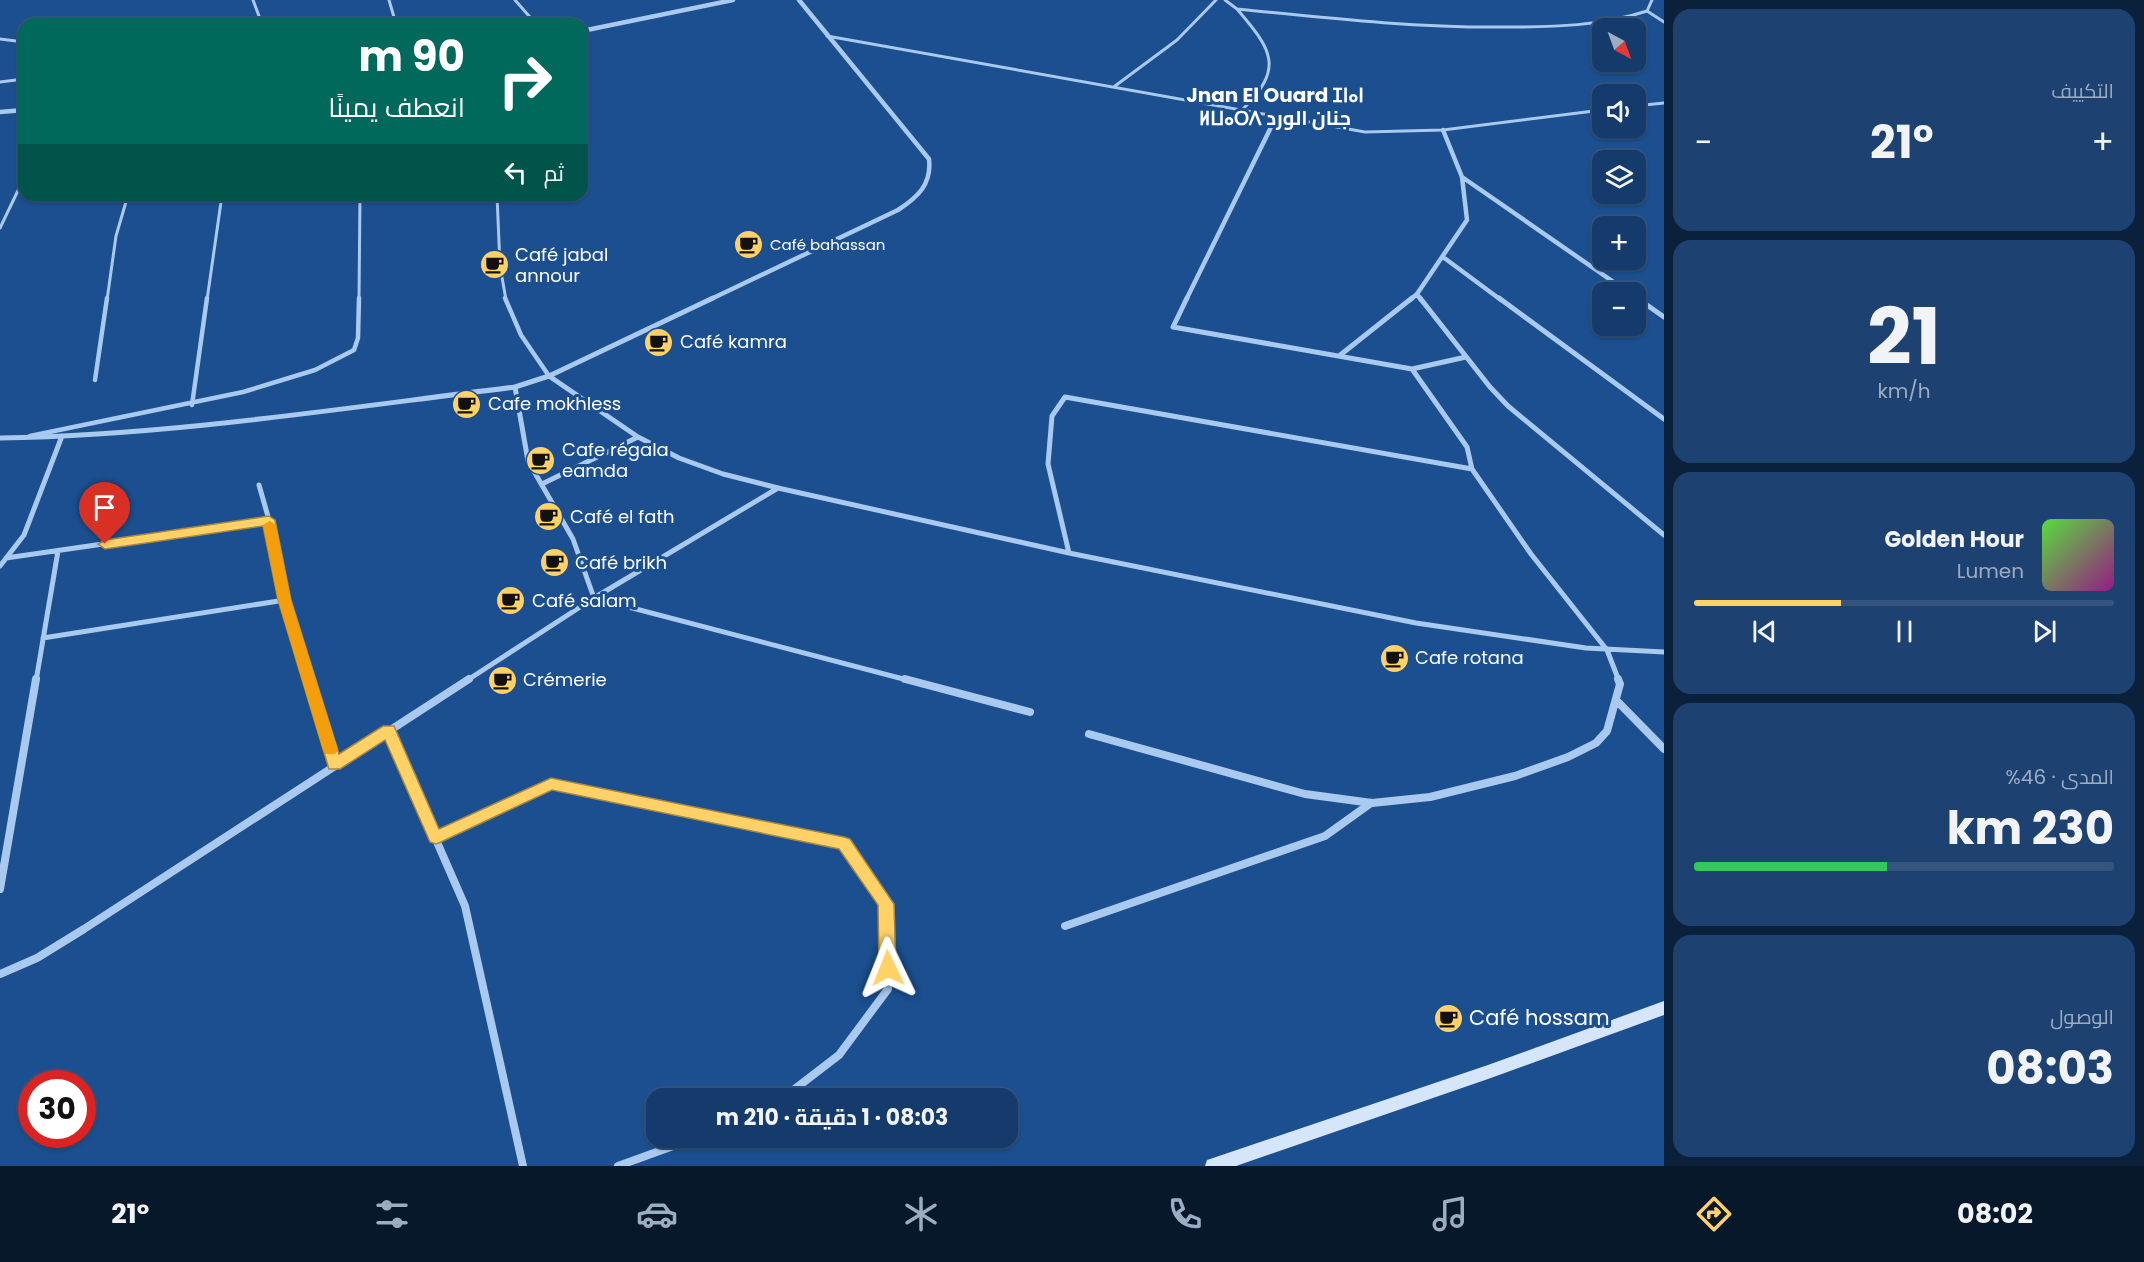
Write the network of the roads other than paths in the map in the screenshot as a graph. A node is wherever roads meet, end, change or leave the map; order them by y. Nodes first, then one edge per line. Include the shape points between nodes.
1 (253, 0) edge
2 (388, 0) edge
3 (516, 0) edge
4 (733, 0) edge
5 (799, 0) edge
6 (1216, 0) edge
7 (1225, 0) edge
8 (1652, 0) edge
9 (1237, 9) junction
10 (1647, 11) junction
11 (260, 18) edge
12 (394, 18) edge
13 (531, 18) edge
14 (1664, 22) edge
15 (588, 30) edge
16 (826, 36) junction
17 (0, 39) edge
18 (18, 41) edge
19 (18, 80) edge
20 (0, 82) edge
21 (1115, 86) junction
22 (1664, 103) edge
23 (1646, 105) edge
24 (18, 110) edge
25 (1242, 110) junction
26 (1592, 111) edge
27 (0, 112) edge
28 (1276, 117) junction
29 (1443, 130) junction
30 (1462, 177) junction
31 (18, 190) edge
32 (126, 201) edge
33 (221, 201) edge
34 (360, 201) edge
35 (497, 201) edge
36 (0, 228) edge
37 (1443, 257) junction
38 (1614, 282) edge
39 (1417, 294) junction
40 (1646, 305) edge
41 (1664, 317) edge
42 (1339, 356) junction
43 (1466, 357) junction
44 (1412, 369) junction
45 (549, 376) junction
46 (95, 380) dead end
47 (515, 387) junction
48 (192, 405) junction
49 (1664, 419) edge
50 (62, 436) junction
51 (638, 437) junction
52 (0, 438) edge
53 (21, 438) junction
54 (1472, 470) junction
55 (542, 484) junction
56 (259, 485) dead end
57 (778, 488) junction
58 (269, 520) junction
59 (1664, 535) edge
60 (58, 551) junction
61 (1069, 553) junction
62 (6, 558) junction
63 (0, 566) edge
64 (594, 598) junction
65 (285, 600) junction
66 (43, 638) junction
67 (1607, 650) junction
68 (1664, 652) edge
69 (1617, 701) junction
70 (1030, 712) dead end
71 (388, 730) junction
72 (1089, 734) dead end
73 (1664, 749) edge
74 (335, 765) junction
75 (1372, 803) junction
76 (436, 838) junction
77 (0, 889) edge
78 (1065, 926) dead end
79 (0, 974) edge
80 (1664, 1008) edge
81 (796, 1088) edge
82 (668, 1148) edge
83 (523, 1166) edge
84 (618, 1166) edge
85 (1213, 1166) edge

1 - 11 lane
2 - 12 lane
3 - 13 lane
4 - 15 street
5 - 16 street
6 - 21 lane via 1177,40
7 - 9 lane
8 - 10 lane
9 - 10 lane via 1464,28 1592,25
9 - 25 lane via 1262,37 1269,52 1264,87
10 - 14 lane
16 - 21 lane
16 - 45 street via 929,159 929,177 923,190 898,210
17 - 18 lane
19 - 20 lane
21 - 25 lane
22 - 23 lane
24 - 27 street
25 - 28 lane
26 - 29 lane
28 - 29 lane via 1365,132
28 - 42 street via 1173,327
29 - 30 street
30 - 37 street via 1467,220
30 - 38 street
31 - 36 lane
32 - 46 lane via 116,236
33 - 48 lane
34 - 48 lane via 358,328 354,350 292,378
35 - 45 lane via 508,307 516,327
37 - 39 street
37 - 49 street
39 - 42 street
39 - 43 street
40 - 41 street
42 - 44 street
43 - 44 street
43 - 59 street via 1508,406
44 - 54 street via 1467,447
45 - 47 street
45 - 51 street
47 - 50 street via 260,420
47 - 55 street via 528,461
48 - 53 lane via 90,420
50 - 53 street
50 - 62 street via 24,535
51 - 55 street
51 - 57 street via 679,458
52 - 53 street
54 - 61 street via 1065,397 1052,416 1048,464
54 - 67 street via 1531,554
55 - 64 street via 573,539
56 - 58 street
57 - 61 street
57 - 64 street
58 - 60 street
58 - 65 street
60 - 62 street
60 - 66 street
61 - 67 street via 1416,623
62 - 63 street
64 - 70 street
64 - 71 street
65 - 66 street
65 - 74 street
66 - 77 street
67 - 68 street
67 - 69 street via 1620,684
69 - 73 street
69 - 75 street via 1607,731 1596,743 1568,757 1515,776 1430,797
71 - 74 street
71 - 76 street
72 - 75 street via 1305,794
74 - 79 street via 84,930
75 - 78 street via 1325,836
76 - 81 street via 551,784 844,844 886,904 888,989 839,1055
76 - 83 street via 465,906
80 - 85 street
82 - 84 street

